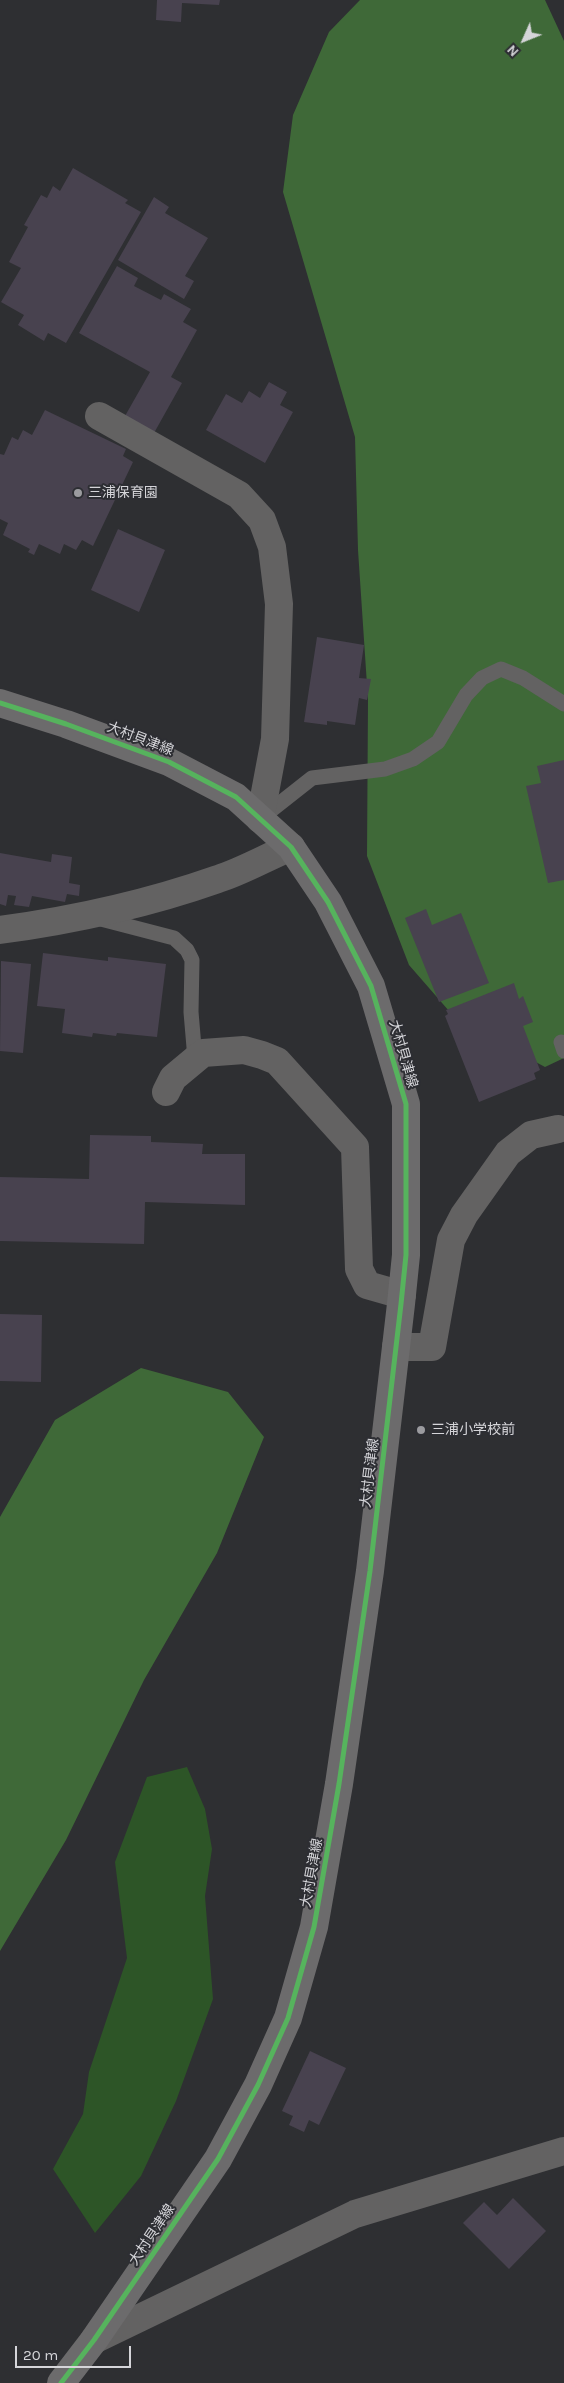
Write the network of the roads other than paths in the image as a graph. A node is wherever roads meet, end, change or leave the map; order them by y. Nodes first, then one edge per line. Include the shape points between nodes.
1 (99, 416) dead end
2 (0, 703) edge
3 (564, 704) edge
4 (260, 819) junction
5 (291, 846) junction
6 (88, 916) junction
7 (0, 930) edge
8 (195, 1059) junction
9 (166, 1092) dead end
10 (562, 1129) edge
11 (402, 1295) junction
12 (396, 1347) junction
13 (564, 2151) edge
14 (94, 2340) junction
15 (61, 2383) edge

1 - 4 street via 239,494 262,520 272,547 280,604 275,740
2 - 4 main road, 大村貝津線 via 169,762 236,797
3 - 4 lane via 523,678 500,669 482,678 466,695 438,742 413,760 385,769 312,778
4 - 5 main road, 大村貝津線
5 - 6 street via 220,879
5 - 11 main road, 大村貝津線 via 328,902 371,986 406,1104 406,1255
6 - 7 street
6 - 8 lane via 174,938 187,950 192,960 191,1012
8 - 9 street via 173,1078
8 - 11 street via 204,1053 244,1050 277,1062 355,1147 359,1269 367,1285
10 - 12 street via 531,1135 508,1153 464,1215 451,1240 432,1347
11 - 12 main road, 大村貝津線
12 - 14 main road, 大村貝津線 via 370,1571 339,1784 314,1927 288,2018 258,2085 218,2159
13 - 14 street via 355,2214
14 - 15 main road, 大村貝津線

